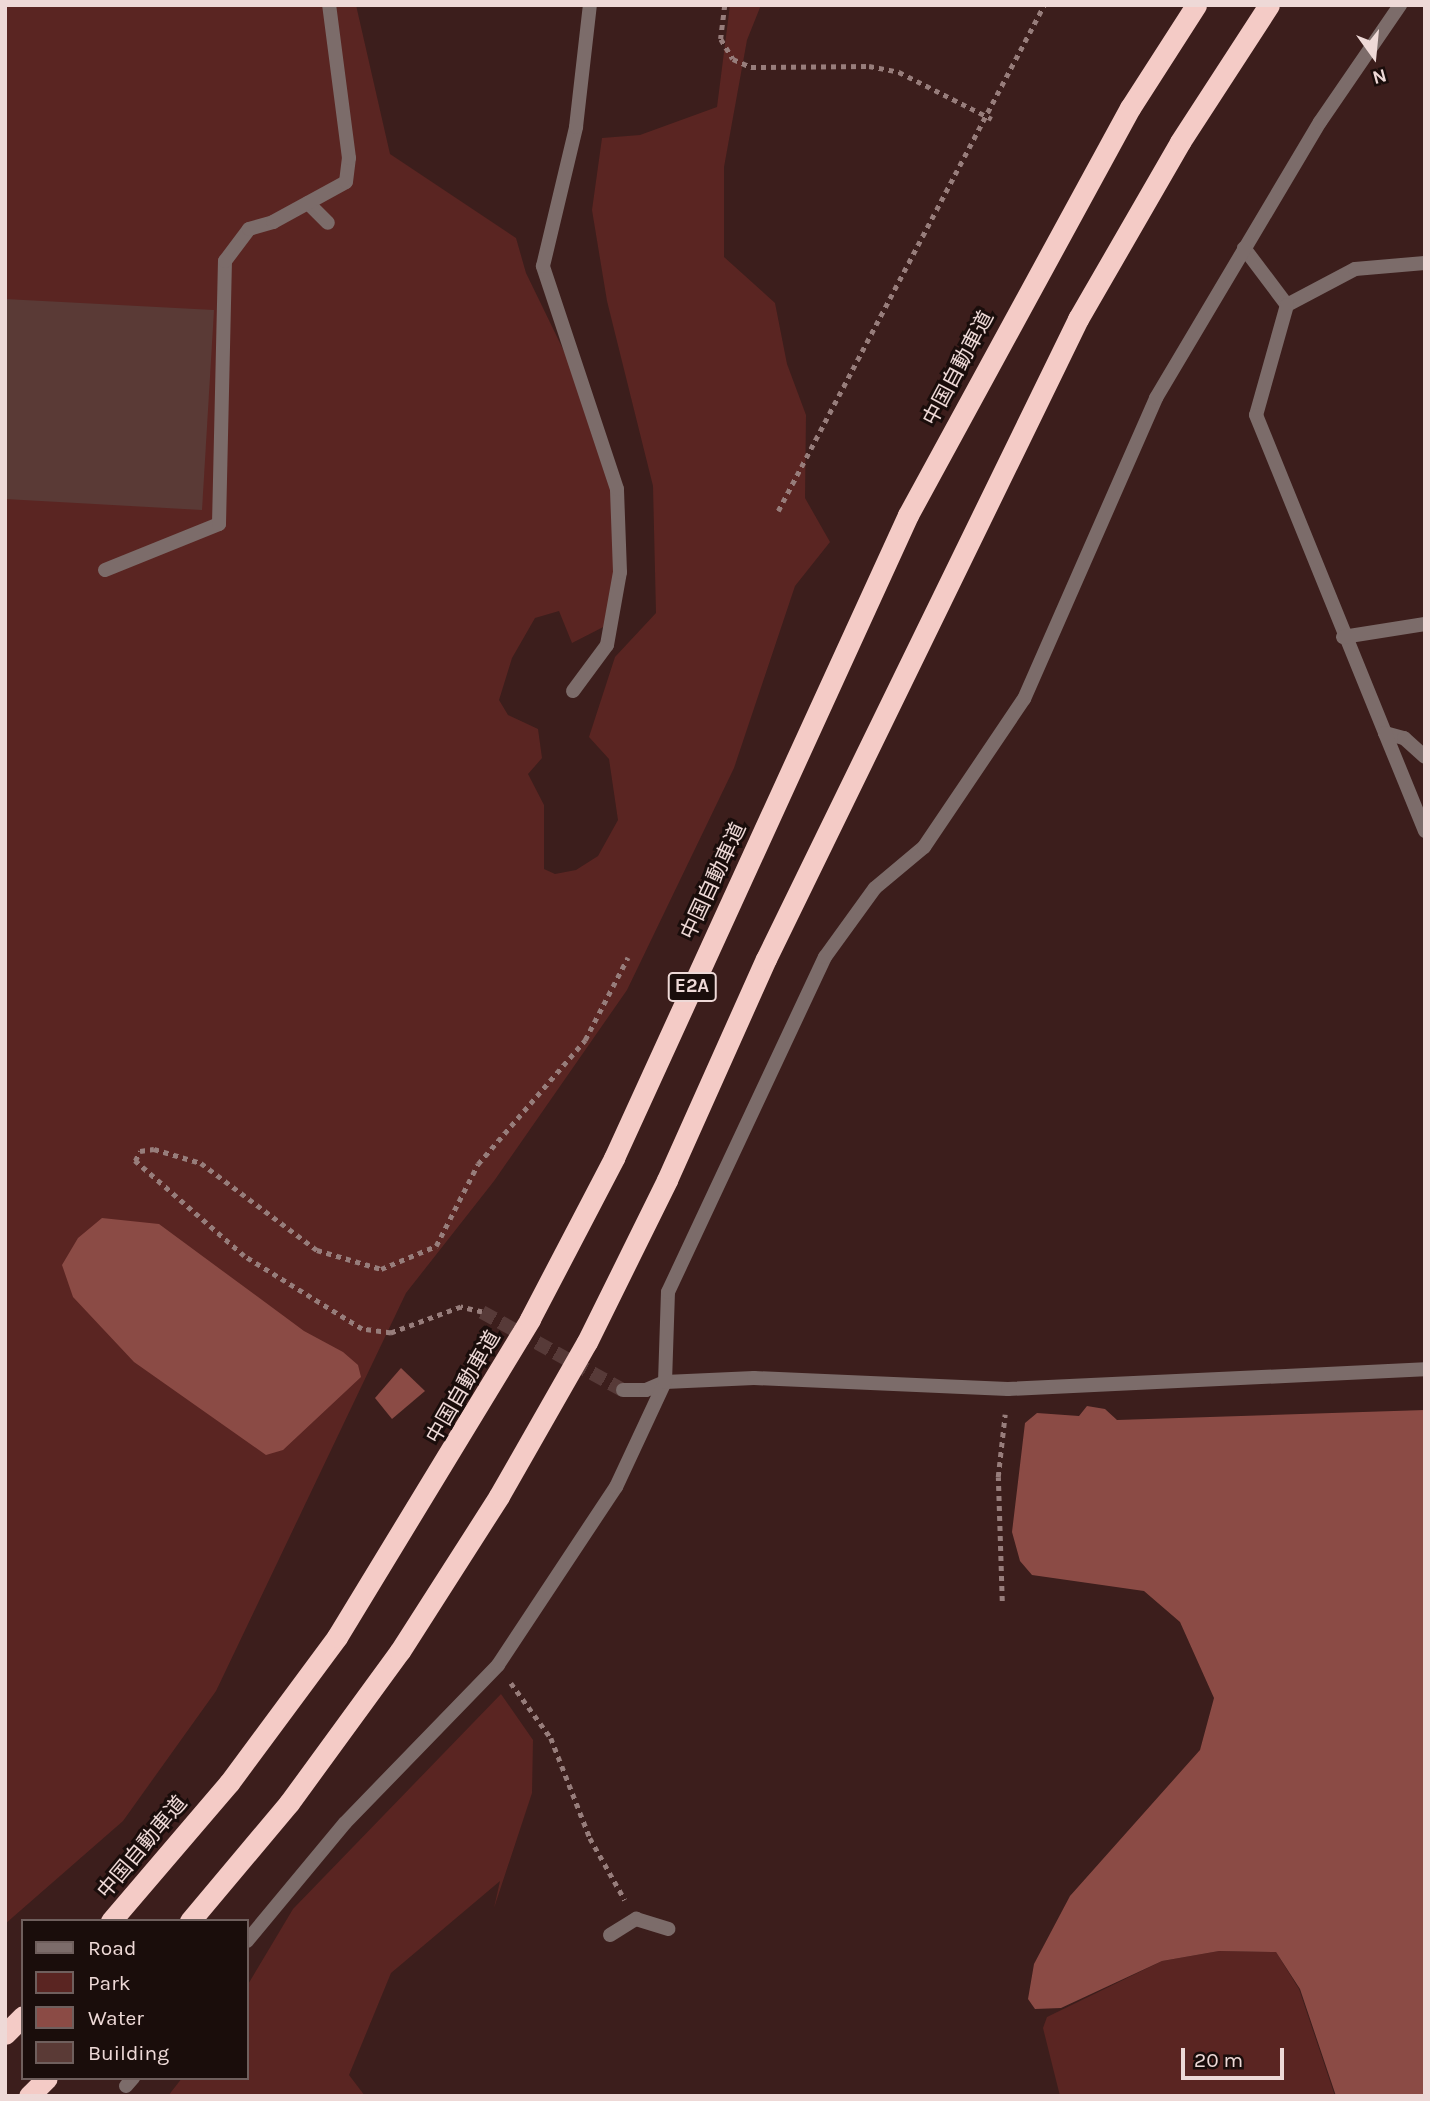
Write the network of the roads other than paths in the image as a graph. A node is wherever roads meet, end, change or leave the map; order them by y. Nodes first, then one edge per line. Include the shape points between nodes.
1 (329, 5) edge
2 (590, 5) edge
3 (1196, 5) edge
4 (1269, 5) edge
5 (1400, 5) edge
6 (308, 203) junction
7 (328, 223) dead end
8 (1244, 248) junction
9 (1425, 263) edge
10 (1287, 305) junction
11 (105, 570) dead end
12 (1425, 624) edge
13 (1343, 637) junction
14 (573, 691) dead end
15 (1385, 733) junction
16 (1425, 757) edge
17 (1425, 831) edge
18 (1425, 1368) edge
19 (665, 1382) junction
20 (623, 1390) tunnel mouth
21 (113, 1919) edge
22 (192, 1919) edge
23 (668, 1929) dead end
24 (610, 1934) dead end
25 (248, 1940) edge
26 (21, 2017) edge
27 (5, 2034) edge
28 (45, 2080) edge
29 (29, 2096) edge

1 - 6 street via 349,158 346,182
2 - 14 street via 576,127 543,266 617,489 621,572 607,645
3 - 21 highway, 中国自動車道 / E2A via 1123,119 908,516 614,1158 530,1319 442,1473 337,1637 229,1783
4 - 22 highway, E2A via 1180,142 1078,319 580,1354 499,1496 400,1651 289,1803
5 - 8 street via 1320,122
6 - 7 street
6 - 11 street via 249,229 225,261 219,524
8 - 10 street
8 - 19 street via 1156,398 1024,699 924,847 875,888 825,957 668,1292
9 - 10 street via 1355,269
10 - 13 street via 1256,415
12 - 13 street
13 - 15 street
15 - 16 street via 1404,738
15 - 17 street
18 - 19 street via 1009,1389 754,1378
19 - 20 street via 646,1390
19 - 25 street via 616,1487 498,1665 345,1822
23 - 24 street via 636,1919
26 - 27 highway
28 - 29 highway

